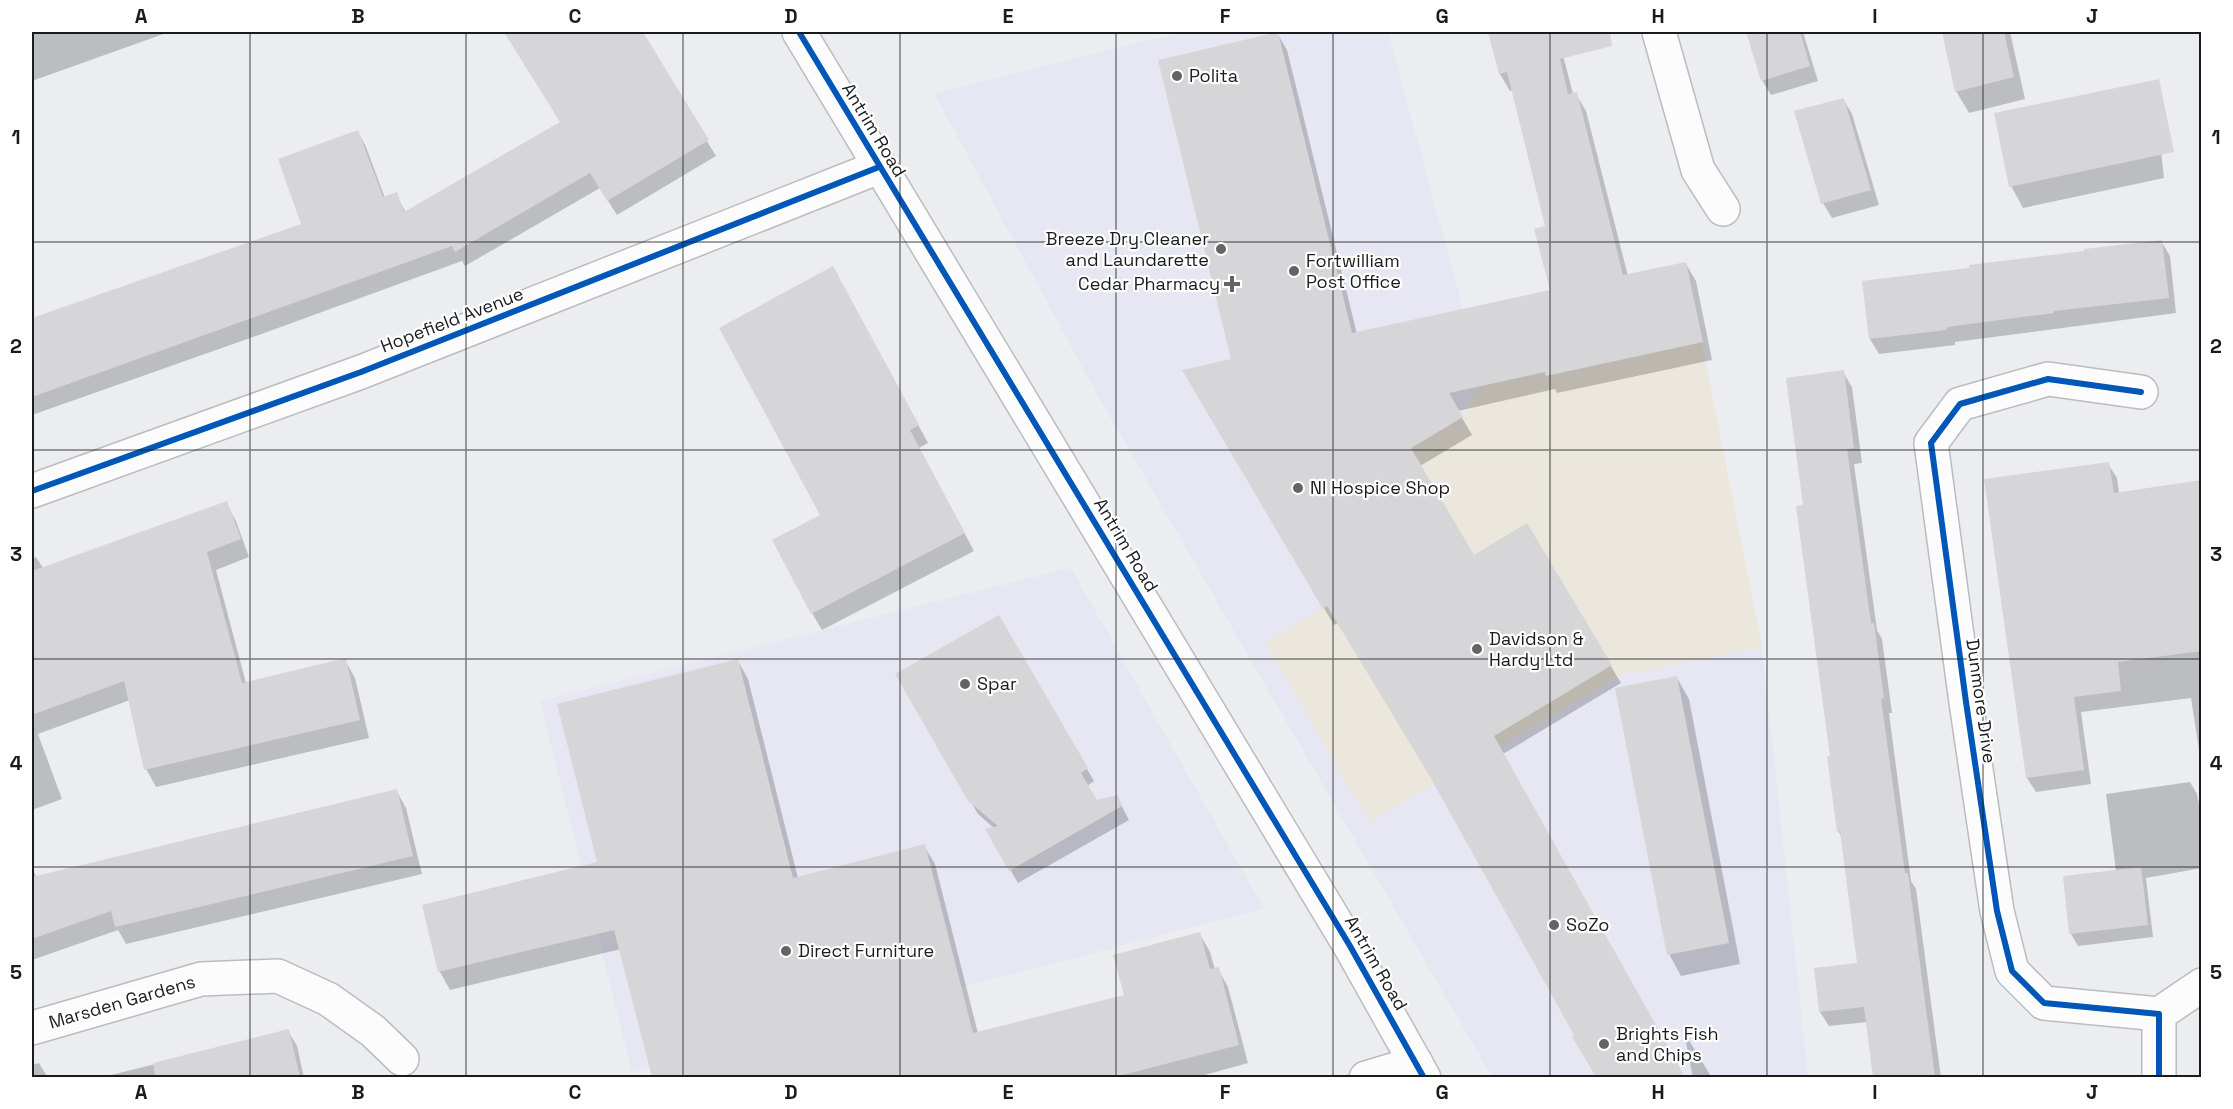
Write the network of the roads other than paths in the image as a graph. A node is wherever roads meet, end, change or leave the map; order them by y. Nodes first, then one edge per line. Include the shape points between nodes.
1 (799, 32) edge
2 (1659, 32) edge
3 (879, 167) junction
4 (1723, 209) dead end
5 (2140, 392) dead end
6 (32, 491) edge
7 (2202, 985) edge
8 (2159, 1014) junction
9 (32, 1028) edge
10 (402, 1059) dead end
11 (1420, 1070) edge
12 (1366, 1077) edge
13 (2159, 1077) edge

1 - 3 street, Antrim Road
2 - 4 street via 1698,170
3 - 6 street, Hopefield Avenue via 361,372
3 - 11 street, Antrim Road via 1350,946
5 - 8 street, Dunmore Drive via 2048,380 1960,404 1930,443 1997,912 2012,971 2044,1003
7 - 8 street
8 - 13 street
9 - 10 street, Marsden Gardens via 201,979 278,976 328,999 373,1031
11 - 12 street

